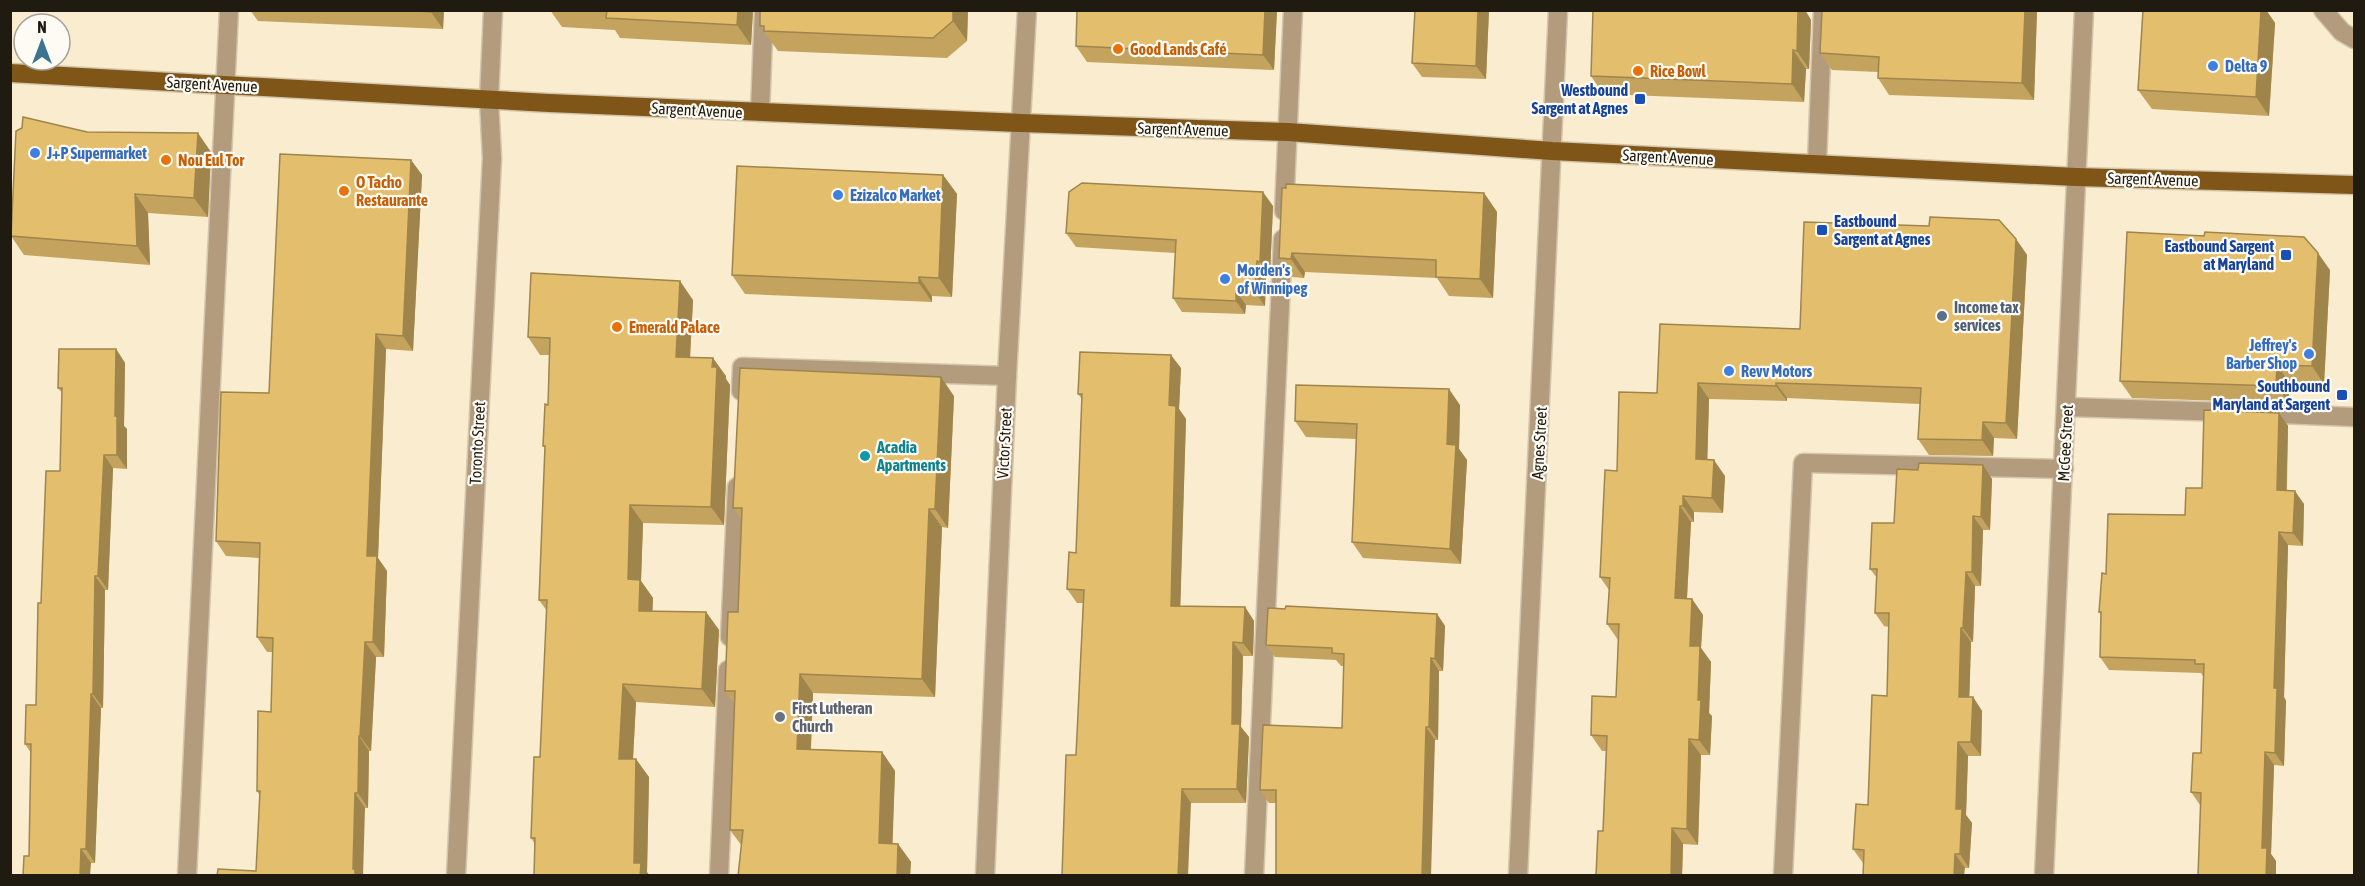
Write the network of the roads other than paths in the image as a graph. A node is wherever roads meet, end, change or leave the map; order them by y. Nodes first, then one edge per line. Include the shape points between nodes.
1 (229, 10) edge
2 (493, 10) edge
3 (764, 10) edge
4 (1027, 10) edge
5 (1293, 10) edge
6 (1558, 10) edge
7 (1823, 10) edge
8 (2084, 10) edge
9 (2323, 10) edge
10 (2355, 39) edge
11 (10, 73) edge
12 (225, 85) junction
13 (489, 100) junction
14 (760, 112) junction
15 (1022, 123) junction
16 (1288, 132) junction
17 (1552, 152) junction
18 (1817, 163) junction
19 (2076, 177) junction
20 (2355, 185) edge
21 (1007, 376) junction
22 (2067, 407) junction
23 (740, 414) edge
24 (2355, 417) edge
25 (2064, 469) junction
26 (737, 473) edge
27 (187, 876) edge
28 (456, 876) edge
29 (718, 876) edge
30 (985, 876) edge
31 (1254, 876) edge
32 (1518, 876) edge
33 (1783, 876) edge
34 (2044, 876) edge

1 - 12 street
2 - 13 street, Toronto Street
3 - 14 street
4 - 15 street, Victor Street
5 - 16 street
6 - 17 street, Agnes Street
7 - 18 street
8 - 19 street, McGee Street
9 - 10 street via 2342,32
11 - 12 main road, Sargent Avenue
12 - 13 main road, Sargent Avenue
12 - 27 street
13 - 14 main road, Sargent Avenue
13 - 28 street, Toronto Street via 492,158
14 - 15 main road, Sargent Avenue
15 - 16 main road, Sargent Avenue
15 - 21 street, Victor Street
16 - 17 main road, Sargent Avenue
16 - 31 street
17 - 18 main road, Sargent Avenue
17 - 32 street, Agnes Street
18 - 19 main road, Sargent Avenue
19 - 20 main road, Sargent Avenue
19 - 22 street, McGee Street
21 - 23 street via 742,367
21 - 30 street, Victor Street
22 - 24 street
22 - 25 street, McGee Street
25 - 33 street via 1803,463
25 - 34 street, McGee Street
26 - 29 street

